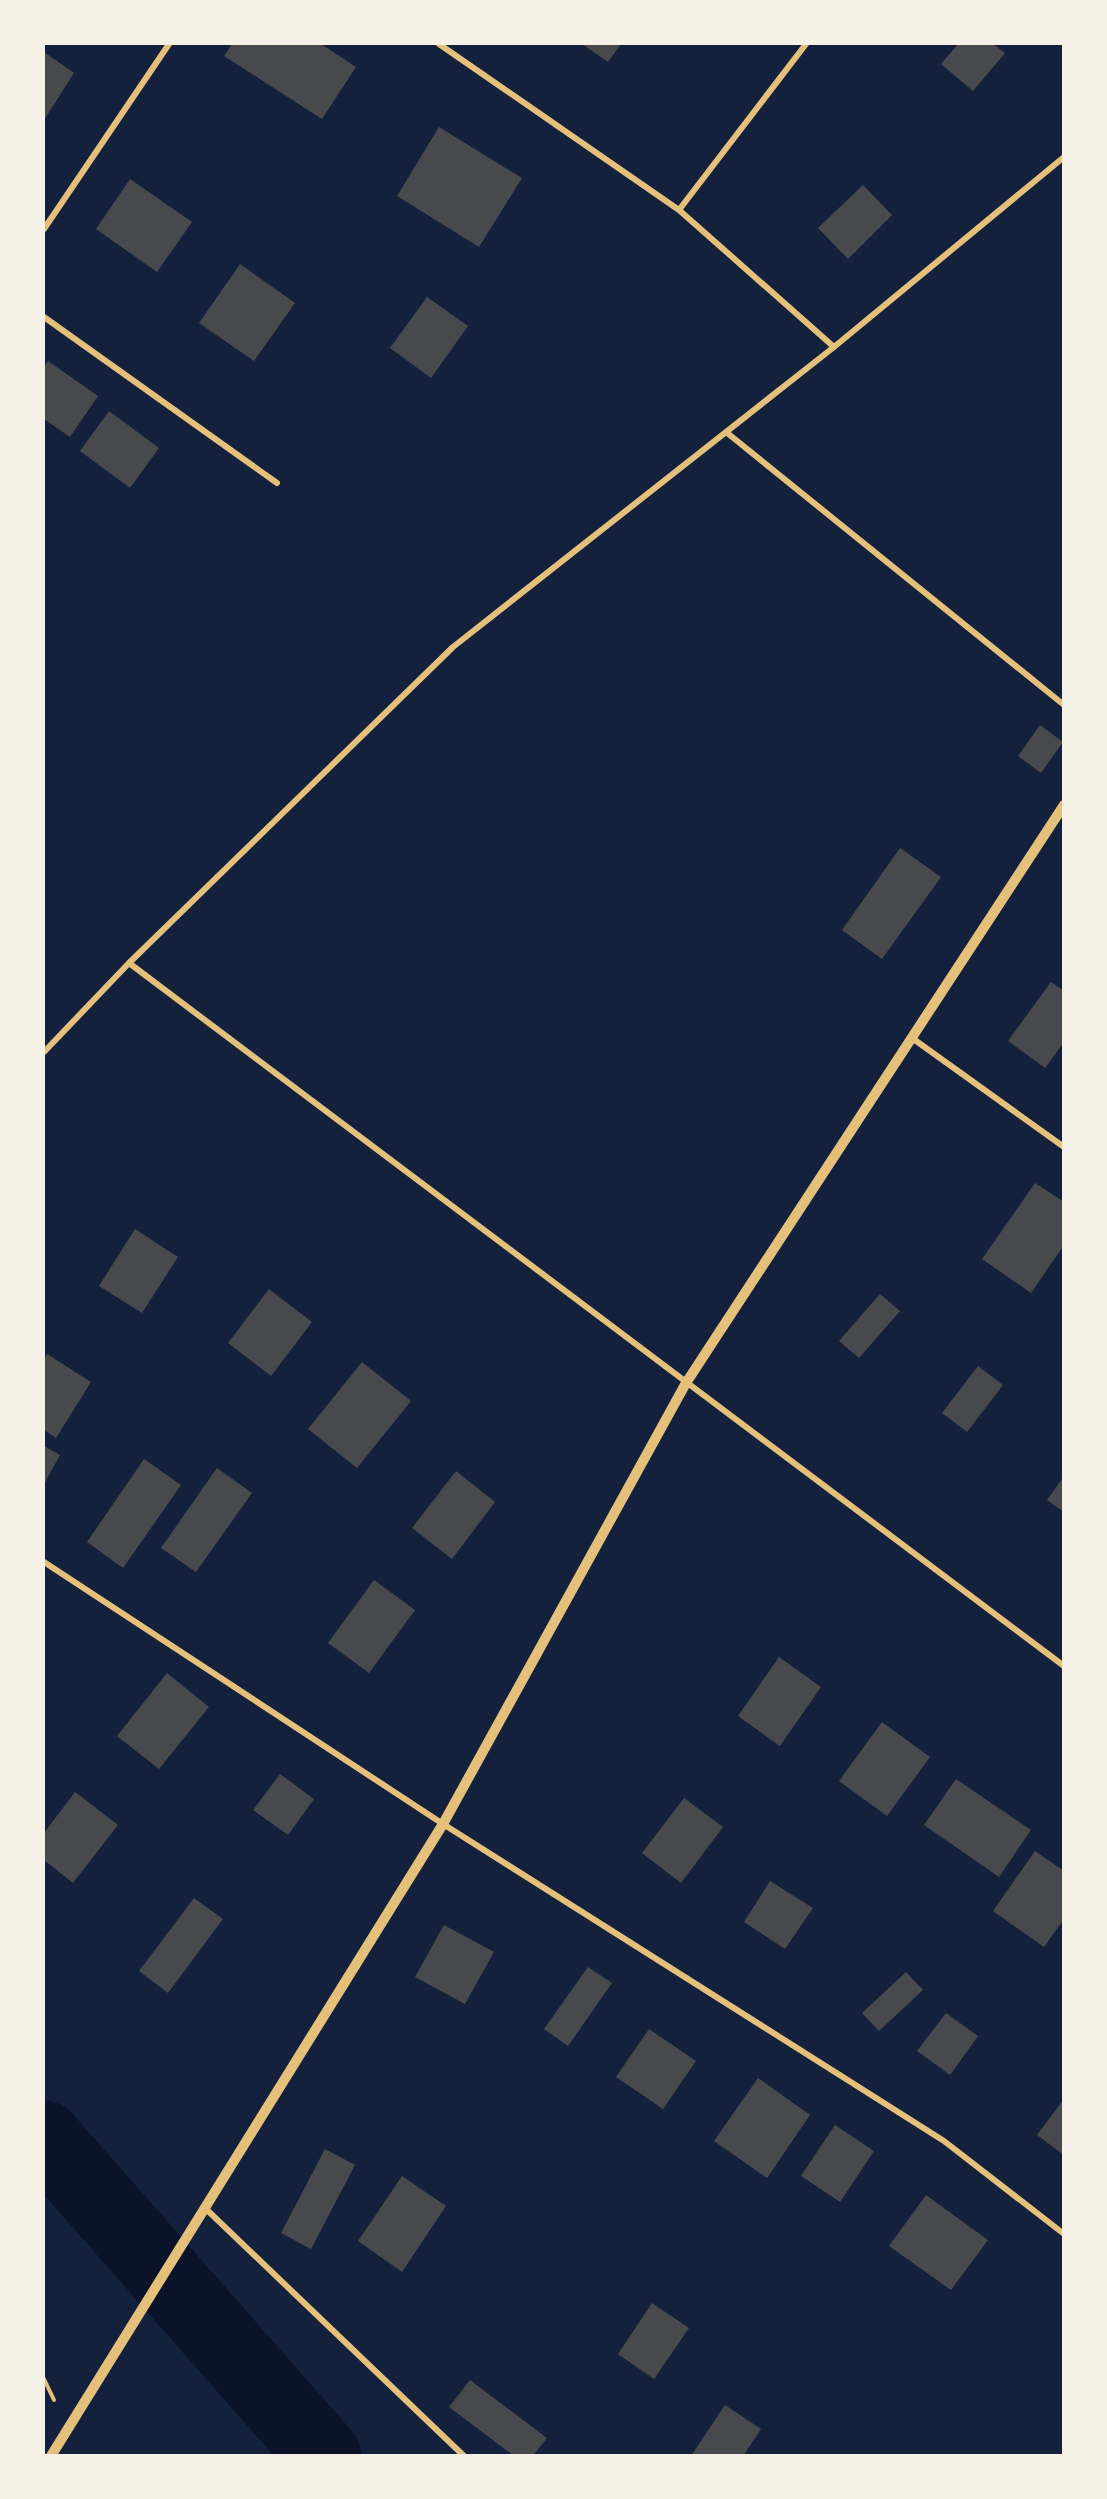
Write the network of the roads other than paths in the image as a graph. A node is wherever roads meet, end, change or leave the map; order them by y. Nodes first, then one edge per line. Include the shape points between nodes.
1 (169, 44) edge
2 (439, 44) edge
3 (806, 44) edge
4 (1064, 157) edge
5 (679, 210) junction
6 (44, 230) edge
7 (44, 317) edge
8 (834, 347) junction
9 (726, 432) junction
10 (277, 483) dead end
11 (1064, 705) edge
12 (1064, 806) edge
13 (129, 963) junction
14 (912, 1038) junction
15 (44, 1052) edge
16 (1064, 1147) edge
17 (686, 1383) junction
18 (44, 1562) edge
19 (1064, 1666) edge
20 (443, 1824) junction
21 (205, 2208) junction
22 (1064, 2234) edge
23 (51, 2456) edge
24 (464, 2456) edge

1 - 6 street
2 - 5 street
3 - 5 street
4 - 8 street
5 - 8 street
7 - 10 street
8 - 9 street
9 - 11 street
9 - 13 street via 453,647
12 - 14 street
13 - 15 street
13 - 17 street
14 - 16 street
14 - 17 street
17 - 19 street
17 - 20 street
18 - 20 street
20 - 21 street
20 - 22 street via 944,2141
21 - 23 street
21 - 24 street

